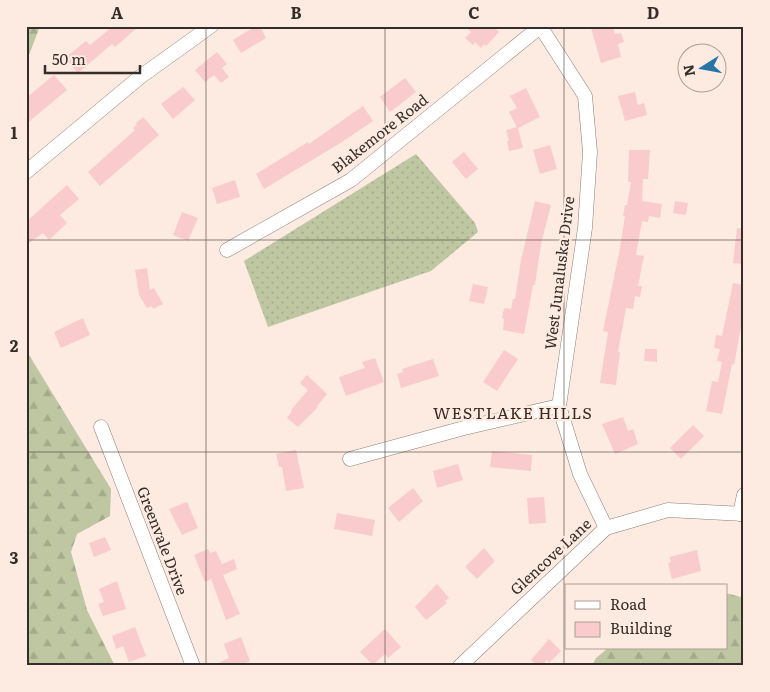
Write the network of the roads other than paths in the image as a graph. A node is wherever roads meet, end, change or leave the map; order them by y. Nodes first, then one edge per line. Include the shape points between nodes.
1 (212, 26) edge
2 (541, 26) edge
3 (26, 172) edge
4 (228, 250) dead end
5 (559, 406) junction
6 (101, 427) dead end
7 (350, 459) dead end
8 (744, 495) edge
9 (742, 514) edge
10 (606, 528) junction
11 (193, 666) edge
12 (460, 666) edge

1 - 3 street via 140,77
2 - 4 street, Blakemore Road via 351,180
2 - 5 street, West Junaluska Drive via 585,96 590,152 585,228
5 - 7 street
5 - 10 street, West Junaluska Drive via 580,474
6 - 11 street, Greenvale Drive
8 - 9 street
9 - 10 street, Glencove Lane via 668,510
10 - 12 street, Glencove Lane

